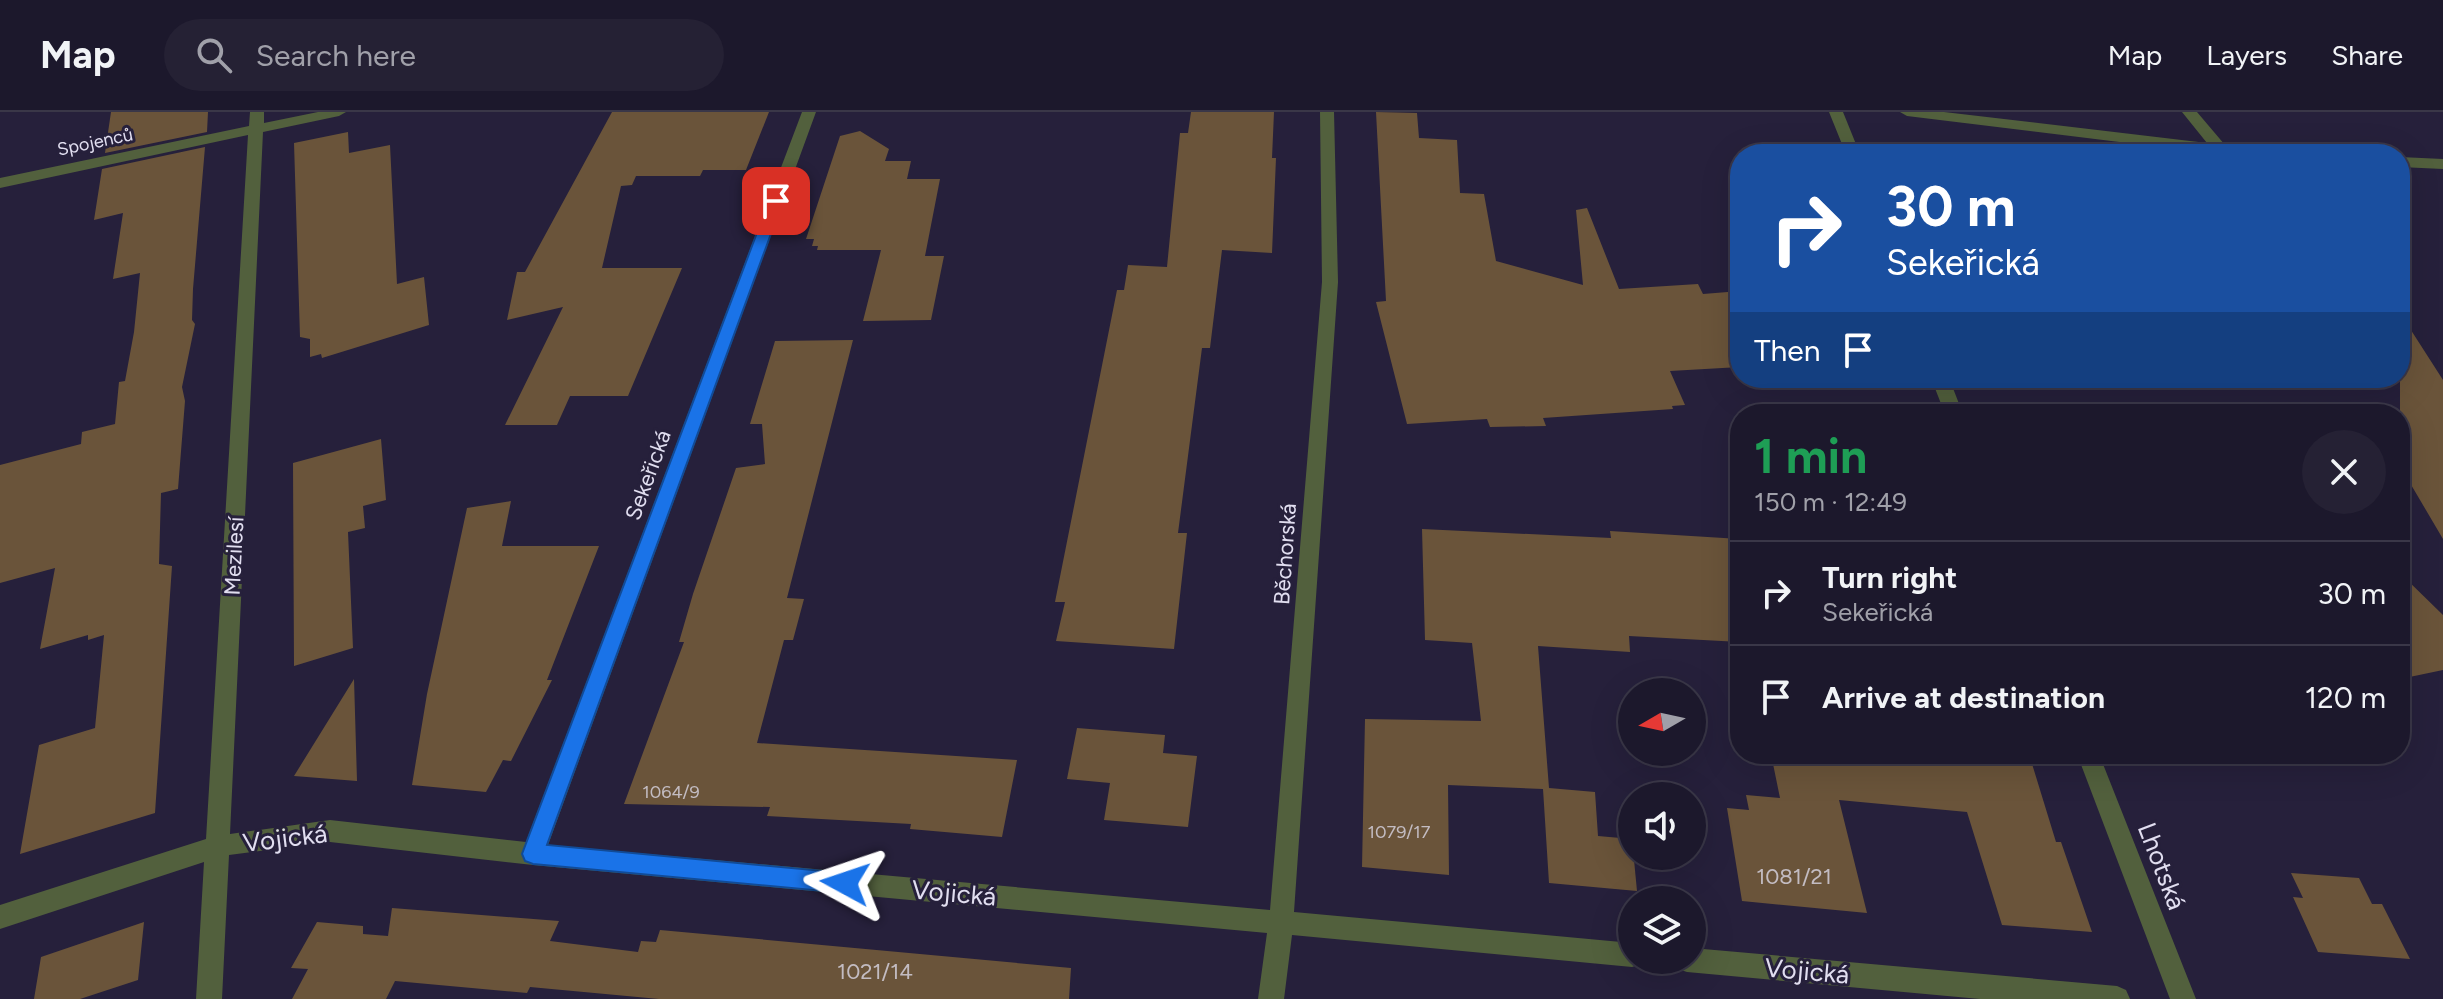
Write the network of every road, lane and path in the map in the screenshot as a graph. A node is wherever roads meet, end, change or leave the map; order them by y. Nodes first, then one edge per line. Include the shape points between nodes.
1 (339, 112) edge
2 (809, 112) edge
3 (1327, 112) edge
4 (1836, 112) edge
5 (1907, 112) edge
6 (2189, 112) edge
7 (256, 120) edge
8 (1849, 144) edge
9 (2165, 144) edge
10 (2216, 144) edge
11 (2410, 162) edge
12 (2443, 164) edge
13 (0, 183) edge
14 (2092, 764) edge
15 (219, 846) junction
16 (533, 854) junction
17 (0, 917) edge
18 (1281, 923) junction
19 (1618, 954) edge
20 (1706, 962) edge
21 (209, 999) edge
22 (1271, 999) edge
23 (2117, 999) edge
24 (2183, 999) edge

1 - 7 street, Spojenců
2 - 16 street, Sekeřická
3 - 18 street, Běchorská via 1330,282
4 - 8 street
5 - 9 street
6 - 10 street
7 - 13 street, Spojenců
7 - 15 street, Mezilesí
11 - 12 street
14 - 24 street, Lhotská
15 - 16 street, Vojická via 330,831
15 - 17 street, Vojická
15 - 21 street, Mezilesí
16 - 18 street, Vojická
18 - 19 street, Vojická
18 - 22 street, Běchorská
20 - 23 street, Vojická

